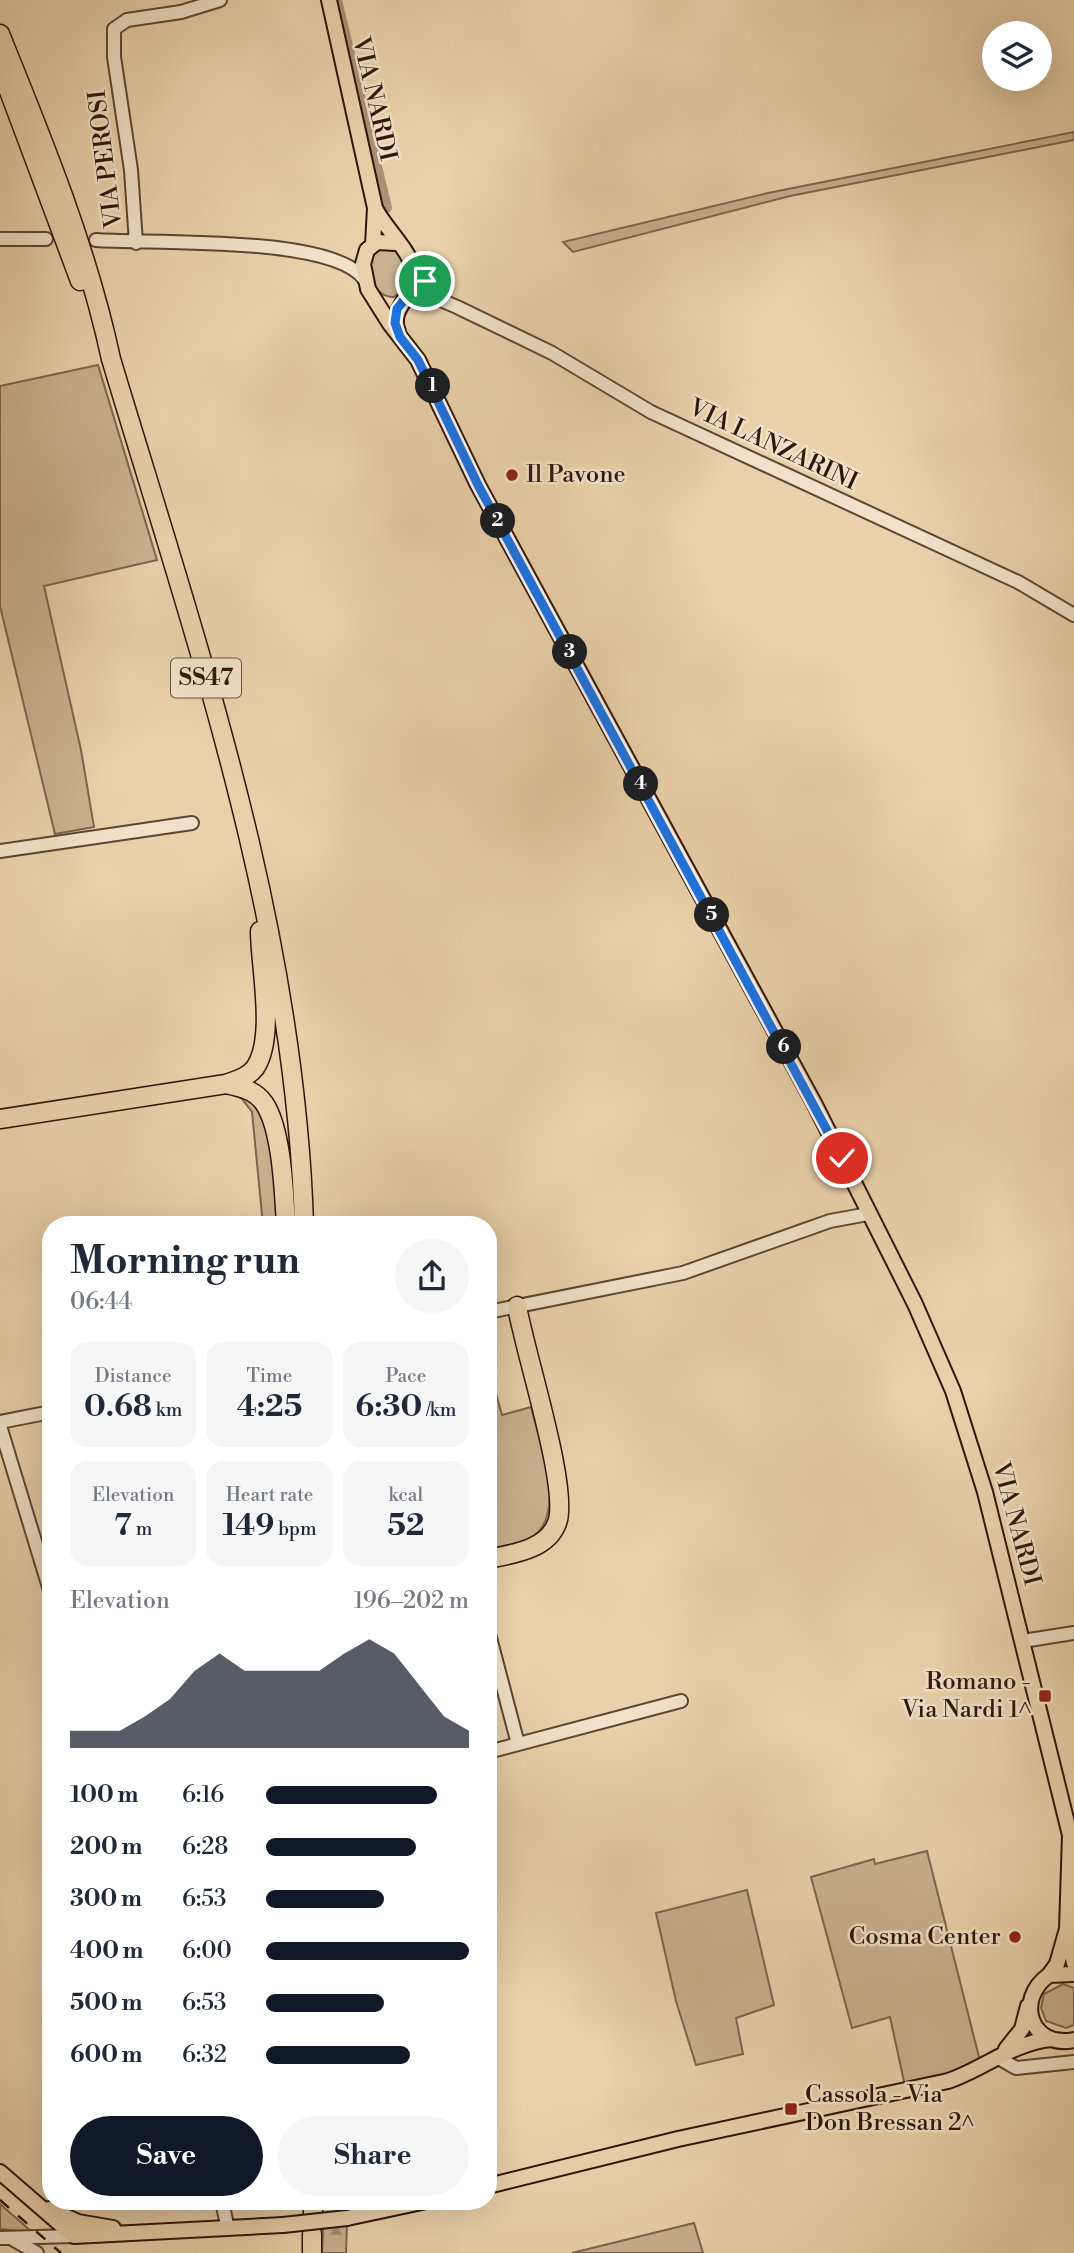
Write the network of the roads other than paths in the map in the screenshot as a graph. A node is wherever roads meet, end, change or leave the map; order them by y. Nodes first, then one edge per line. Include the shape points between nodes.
1 (220, 0) edge
2 (329, 0) edge
3 (0, 34) edge
4 (0, 67) edge
5 (375, 208) junction
6 (0, 239) edge
7 (46, 239) dead end
8 (96, 240) dead end
9 (136, 243) junction
10 (397, 243) junction
11 (370, 247) junction
12 (330, 257) junction
13 (414, 270) junction
14 (365, 280) junction
15 (407, 297) junction
16 (376, 298) junction
17 (457, 307) junction
18 (400, 337) junction
19 (111, 359) junction
20 (1074, 615) edge
21 (192, 823) dead end
22 (0, 851) edge
23 (260, 889) junction
24 (226, 1084) junction
25 (0, 1119) edge
26 (865, 1207) junction
27 (285, 1216) edge
28 (303, 1216) edge
29 (517, 1306) junction
30 (497, 1310) edge
31 (42, 1414) edge
32 (0, 1424) edge
33 (497, 1557) edge
34 (42, 1564) edge
35 (1074, 1633) edge
36 (1023, 1640) junction
37 (497, 1664) edge
38 (681, 1701) dead end
39 (518, 1744) junction
40 (497, 1750) edge
41 (1072, 1861) edge
42 (1070, 1921) edge
43 (1074, 1963) edge
44 (1074, 1974) edge
45 (1049, 1975) junction
46 (1029, 2003) junction
47 (1051, 2039) junction
48 (1074, 2040) edge
49 (997, 2057) junction
50 (1074, 2063) edge
51 (0, 2172) edge
52 (497, 2184) edge
53 (42, 2206) edge
54 (47, 2210) edge
55 (224, 2210) edge
56 (384, 2210) edge
57 (313, 2218) edge
58 (228, 2229) junction
59 (77, 2231) junction
60 (0, 2238) edge
61 (14, 2239) junction
62 (37, 2253) edge
63 (312, 2253) edge

1 - 9 street, VIA PEROSI via 181,12 127,20 114,29
2 - 5 main road, VIA NARDI
3 - 19 highway, SS47 via 84,257
4 - 19 highway, SS47
5 - 10 main road, VIA NARDI
5 - 11 main road, VIA NARDI
6 - 7 street
8 - 9 street
9 - 12 street, VIA PEROSI via 269,248
10 - 11 main road via 385,240
10 - 13 main road, VIA NARDI
11 - 12 street via 353,257
11 - 14 main road, VIA NARDI via 363,264
12 - 14 street via 348,264
13 - 15 main road
13 - 17 street, VIA LANZARINI
14 - 16 main road, VIA NARDI
15 - 16 main road via 387,303
15 - 17 street, VIA LANZARINI via 429,295
15 - 18 main road via 397,309
16 - 18 main road, VIA NARDI
17 - 20 street, VIA LANZARINI via 552,352 651,412 1007,576
18 - 26 main road, VIA NARDI via 428,378 478,485 772,1025
19 - 23 highway, SS47 via 230,759
21 - 22 street
23 - 24 highway via 265,1004 262,1045 255,1068
23 - 28 highway, SS47 via 294,1096
24 - 25 highway
24 - 27 highway via 253,1092 264,1103 276,1143
26 - 29 street via 683,1273
26 - 36 main road, VIA NARDI via 953,1391 974,1452
29 - 30 street
29 - 33 highway via 559,1500 557,1523 544,1541
31 - 32 street
32 - 34 street
35 - 36 street
36 - 41 main road, VIA NARDI via 1069,1831
37 - 39 street
38 - 39 street
39 - 40 street
41 - 42 main road, VIA NARDI
42 - 43 main road, VIA NARDI
42 - 45 main road, VIA NARDI
44 - 45 main road
45 - 46 main road, VIA NARDI via 1033,1991
46 - 47 main road via 1033,2023
46 - 49 main road, VIA NARDI via 1022,2029
47 - 48 main road
47 - 49 main road via 1020,2044
49 - 50 street via 1016,2068
49 - 52 main road via 969,2074 937,2083
51 - 53 main road
54 - 59 main road
55 - 58 street
56 - 58 main road, bridge
57 - 63 highway
58 - 59 main road
59 - 61 street
60 - 61 street
61 - 62 street

